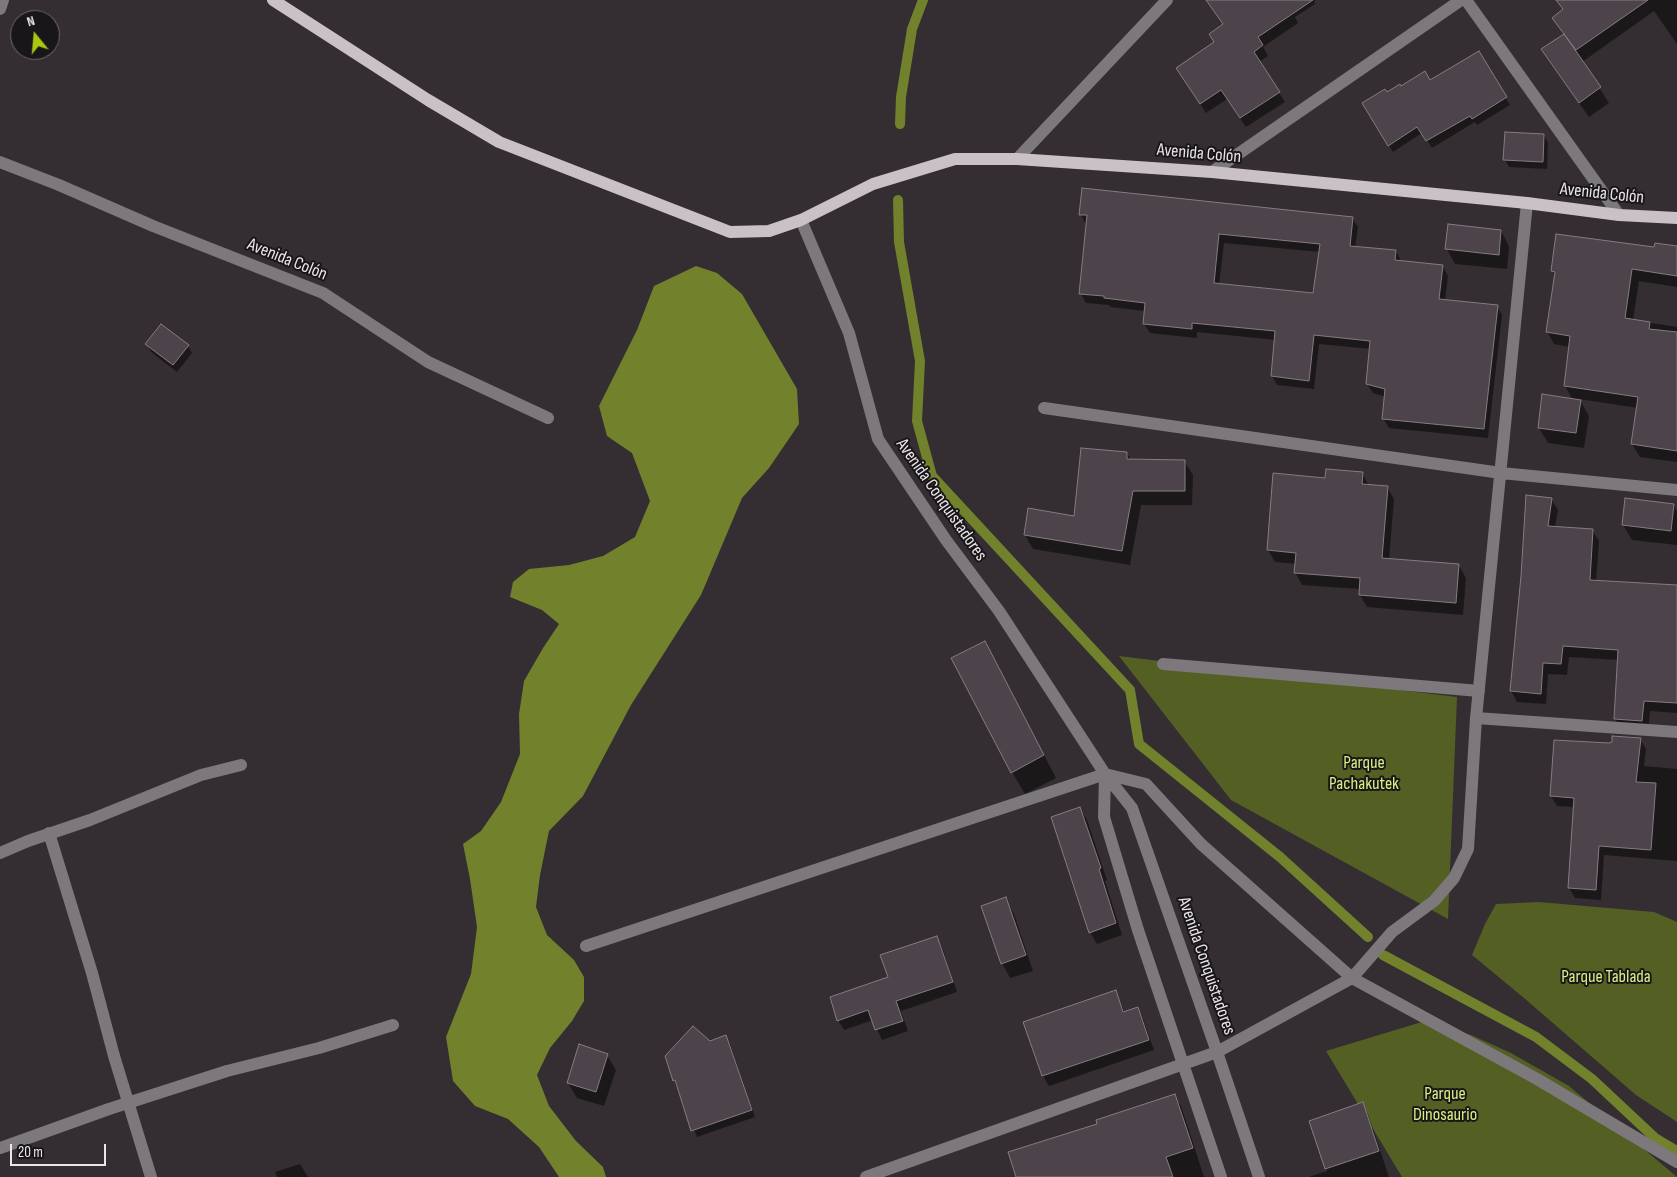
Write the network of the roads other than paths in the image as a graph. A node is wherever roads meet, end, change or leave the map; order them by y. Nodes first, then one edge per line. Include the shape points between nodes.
1 (3, 0) edge
2 (273, 0) edge
3 (1167, 0) edge
4 (1461, 0) edge
5 (1466, 0) edge
6 (0, 9) edge
7 (1017, 159) junction
8 (0, 162) edge
9 (1212, 172) junction
10 (1527, 203) junction
11 (1620, 215) junction
12 (1677, 218) edge
13 (801, 220) junction
14 (1044, 408) dead end
15 (548, 418) dead end
16 (1501, 473) junction
17 (1677, 490) edge
18 (1163, 664) dead end
19 (1479, 691) junction
20 (1476, 718) junction
21 (1677, 732) edge
22 (241, 764) dead end
23 (1105, 774) junction
24 (49, 833) junction
25 (0, 853) edge
26 (586, 946) dead end
27 (1352, 978) junction
28 (393, 1025) dead end
29 (1218, 1052) junction
30 (1183, 1063) junction
31 (129, 1104) junction
32 (0, 1148) edge
33 (1677, 1162) edge
34 (151, 1177) edge
35 (866, 1177) edge
36 (1221, 1177) edge
37 (1259, 1177) edge

1 - 6 street
2 - 13 main road, Avenida Colón via 499,142 730,232 769,231
3 - 7 street
4 - 9 street
5 - 11 street
7 - 9 main road, Avenida Colón
7 - 13 main road, Avenida Colón via 955,159 873,184
8 - 15 street, Avenida Colón via 323,293 428,362
9 - 10 main road, Avenida Colón
10 - 11 main road, Avenida Colón
10 - 16 street
11 - 12 main road, Avenida Colón
13 - 23 street, Avenida Conquistadores via 849,333 878,439 999,611
14 - 16 street
16 - 17 street
16 - 19 street
18 - 19 street
19 - 20 street
20 - 21 street
20 - 27 street via 1468,849 1454,878 1434,901 1392,932
22 - 24 street via 201,775
23 - 26 street
23 - 27 street via 1146,784 1201,844
23 - 29 street, Avenida Conquistadores via 1132,808
23 - 30 street via 1104,817
24 - 25 street
24 - 31 street
27 - 29 street
27 - 33 street via 1537,1079
28 - 31 street via 227,1071
29 - 30 street
29 - 37 street, Avenida Conquistadores
30 - 35 street
30 - 36 street
31 - 32 street
31 - 34 street

